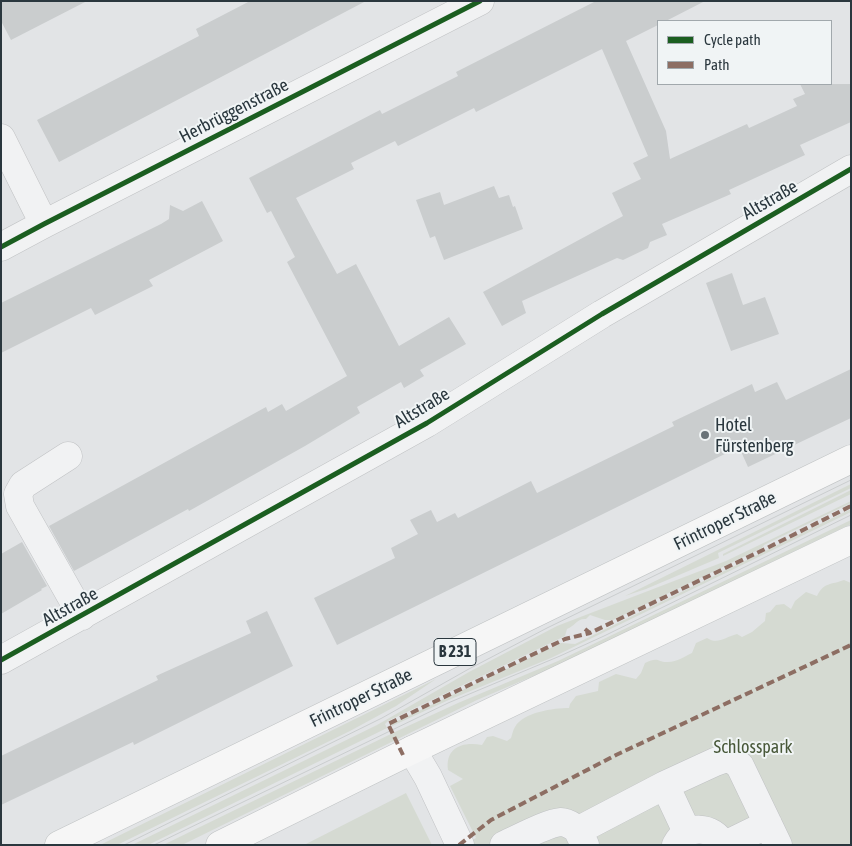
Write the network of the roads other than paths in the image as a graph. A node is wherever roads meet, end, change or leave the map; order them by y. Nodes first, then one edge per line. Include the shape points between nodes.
1 (480, 1) edge
2 (1, 138) edge
3 (851, 169) edge
4 (44, 224) junction
5 (1, 247) edge
6 (68, 456) dead end
7 (851, 459) edge
8 (851, 540) edge
9 (82, 616) junction
10 (1, 660) edge
11 (412, 750) junction
12 (664, 785) junction
13 (773, 834) edge
14 (582, 837) edge
15 (682, 839) edge
16 (59, 845) edge
17 (220, 845) edge
18 (460, 845) edge
19 (504, 845) edge
20 (724, 845) edge

1 - 4 street, Herbrüggenstraße
2 - 4 street
3 - 9 street, Altstraße via 602,314 427,423
4 - 5 street, Herbrüggenstraße
6 - 9 street via 23,485 18,494 20,506
7 - 16 main road, Frintroper Straße / B 231
8 - 11 main road
9 - 10 street, Altstraße
11 - 17 main road
11 - 18 street
12 - 13 street via 715,762 732,758 740,766
12 - 14 street
12 - 15 street
13 - 20 street
14 - 19 street via 569,824 561,822
15 - 20 street via 699,829 710,832

